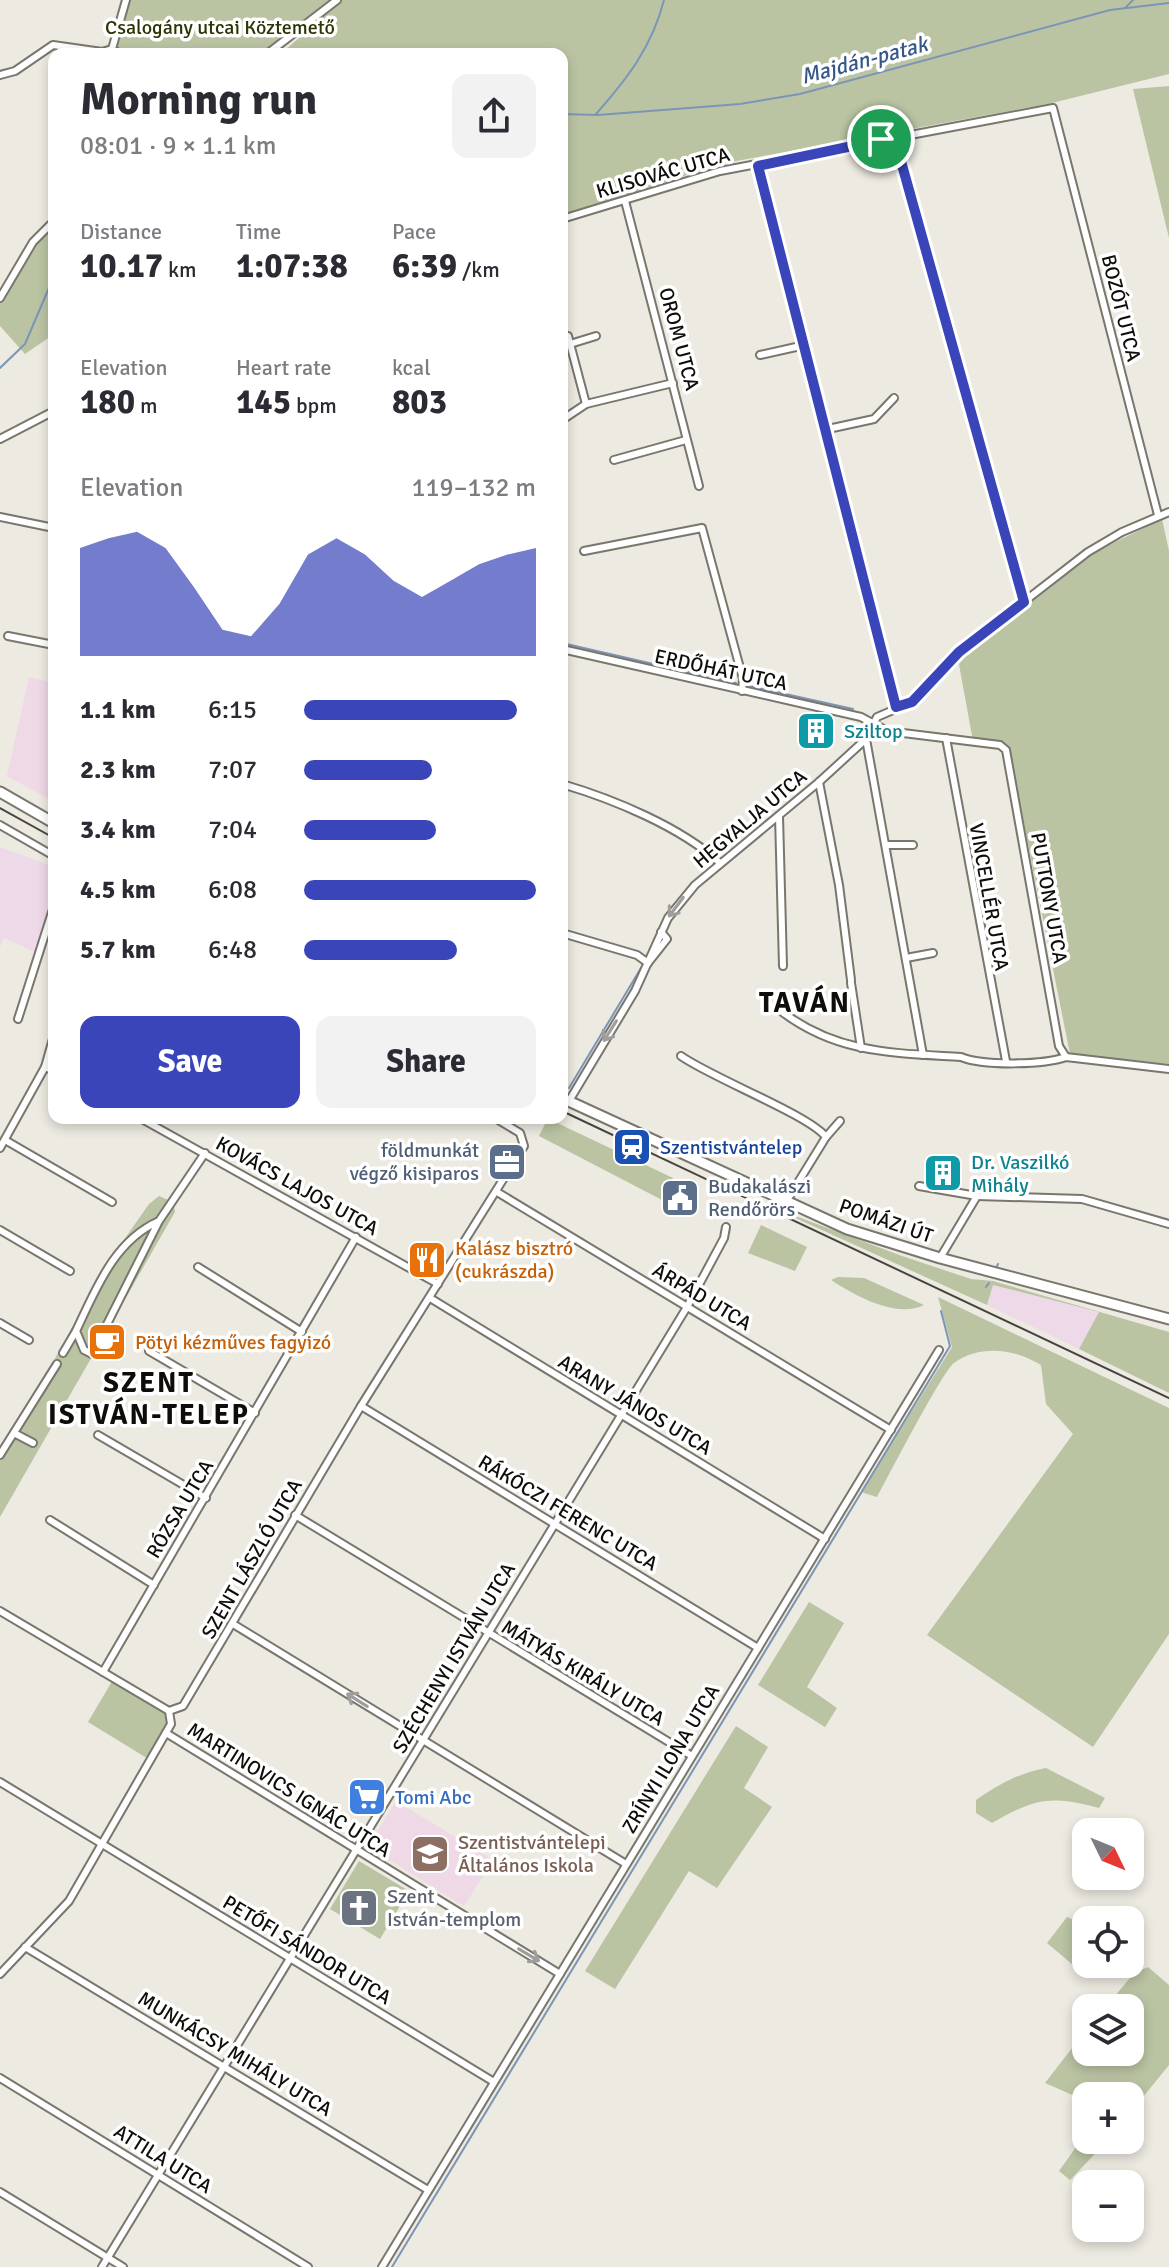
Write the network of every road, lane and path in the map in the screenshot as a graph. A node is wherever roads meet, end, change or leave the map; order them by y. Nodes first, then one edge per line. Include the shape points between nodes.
1 (126, 0) edge
2 (337, 0) edge
3 (48, 48) edge
4 (49, 48) edge
5 (74, 48) edge
6 (112, 48) edge
7 (275, 48) edge
8 (0, 75) edge
9 (1053, 108) joint
10 (890, 138) junction
11 (758, 166) junction
12 (625, 201) junction
13 (568, 217) edge
14 (48, 227) edge
15 (0, 298) edge
16 (568, 336) edge
17 (596, 336) dead end
18 (570, 344) junction
19 (805, 345) junction
20 (760, 355) dead end
21 (673, 383) junction
22 (894, 398) dead end
23 (586, 404) junction
24 (48, 414) edge
25 (568, 416) edge
26 (828, 429) junction
27 (0, 439) edge
28 (686, 440) junction
29 (614, 460) dead end
30 (699, 486) dead end
31 (1169, 512) edge
32 (1158, 515) junction
33 (0, 517) edge
34 (48, 527) edge
35 (584, 551) dead end
36 (1024, 602) junction
37 (8, 636) dead end
38 (48, 643) edge
39 (568, 650) edge
40 (742, 691) junction
41 (896, 707) junction
42 (872, 722) junction
43 (946, 738) junction
44 (866, 739) junction
45 (1000, 745) joint
46 (819, 782) junction
47 (568, 786) edge
48 (0, 792) edge
49 (779, 816) junction
50 (48, 820) edge
51 (0, 825) edge
52 (886, 845) junction
53 (913, 845) dead end
54 (48, 853) edge
55 (720, 863) junction
56 (48, 925) edge
57 (661, 932) junction
58 (568, 935) edge
59 (933, 953) dead end
60 (906, 958) junction
61 (648, 963) junction
62 (783, 966) dead end
63 (781, 1011) dead end
64 (18, 1019) dead end
65 (861, 1048) junction
66 (923, 1055) junction
67 (48, 1056) edge
68 (681, 1056) dead end
69 (1066, 1057) junction
70 (1006, 1061) junction
71 (45, 1067) junction
72 (48, 1068) edge
73 (1169, 1069) edge
74 (568, 1095) edge
75 (568, 1101) edge
76 (840, 1121) dead end
77 (151, 1124) edge
78 (505, 1124) edge
79 (826, 1137) junction
80 (5, 1140) junction
81 (0, 1148) edge
82 (205, 1153) junction
83 (919, 1186) dead end
84 (497, 1192) junction
85 (977, 1196) junction
86 (112, 1202) dead end
87 (786, 1202) junction
88 (159, 1221) junction
89 (1169, 1224) edge
90 (726, 1227) dead end
91 (0, 1230) edge
92 (356, 1237) junction
93 (940, 1258) junction
94 (198, 1267) dead end
95 (70, 1271) dead end
96 (438, 1284) junction
97 (430, 1298) junction
98 (687, 1307) junction
99 (1169, 1319) edge
100 (0, 1323) edge
101 (76, 1331) junction
102 (302, 1332) junction
103 (29, 1340) dead end
104 (939, 1350) dead end
105 (149, 1351) dead end
106 (63, 1353) dead end
107 (57, 1364) dead end
108 (361, 1406) junction
109 (255, 1413) junction
110 (620, 1415) junction
111 (891, 1430) junction
112 (14, 1433) junction
113 (98, 1435) dead end
114 (33, 1443) dead end
115 (0, 1455) edge
116 (206, 1498) junction
117 (295, 1515) junction
118 (50, 1520) dead end
119 (554, 1523) junction
120 (825, 1539) junction
121 (154, 1585) junction
122 (0, 1611) edge
123 (233, 1624) junction
124 (488, 1635) junction
125 (758, 1648) junction
126 (103, 1672) junction
127 (169, 1711) junction
128 (166, 1733) junction
129 (424, 1741) junction
130 (692, 1756) junction
131 (0, 1782) edge
132 (103, 1845) junction
133 (356, 1850) junction
134 (626, 1864) junction
135 (25, 1947) junction
136 (291, 1958) junction
137 (3, 1966) edge
138 (0, 1974) edge
139 (560, 1974) junction
140 (224, 2066) junction
141 (0, 2078) edge
142 (494, 2082) junction
143 (158, 2175) junction
144 (428, 2190) junction
145 (0, 2192) edge
146 (108, 2258) junction
147 (102, 2267) edge
148 (123, 2267) edge
149 (308, 2267) edge
150 (382, 2267) edge

1 - 6 street
2 - 7 street
3 - 8 street
4 - 5 street
9 - 10 street, KLISOVÁC UTCA
9 - 32 street, BOZÓT UTCA
10 - 11 street, KLISOVÁC UTCA
10 - 36 street via 897,147
11 - 12 street, KLISOVÁC UTCA via 683,180
11 - 19 street
12 - 13 street, KLISOVÁC UTCA
12 - 21 street, OROM UTCA
14 - 15 street via 33,242
16 - 18 street
17 - 18 street
18 - 23 street
19 - 20 street
19 - 26 street
21 - 23 street
21 - 28 street, OROM UTCA
22 - 26 street via 874,419
23 - 25 street
24 - 27 street
26 - 41 street
28 - 29 street
28 - 30 street, OROM UTCA
31 - 32 street
32 - 36 street via 1088,552
33 - 34 street
35 - 40 street via 702,528
36 - 41 street via 959,652 912,702
37 - 38 street
39 - 40 street, ERDŐHÁT UTCA
40 - 42 street, ERDŐHÁT UTCA
41 - 42 street
42 - 43 street, ERDŐHÁT UTCA via 880,730
42 - 44 street, HEGYALJA UTCA
43 - 45 street, ERDŐHÁT UTCA
43 - 70 street, VINCELLÉR UTCA
44 - 46 street, HEGYALJA UTCA
44 - 52 street
45 - 69 street, PUTTONY UTCA via 1008,754 1059,1046
46 - 49 street, HEGYALJA UTCA
46 - 65 street
47 - 55 street via 638,813
48 - 50 main road
49 - 55 street, HEGYALJA UTCA
49 - 62 street
51 - 54 street
52 - 53 street
52 - 60 street
55 -> 57 street, HEGYALJA UTCA via 675,907
56 - 64 street
57 - 61 street, HEGYALJA UTCA
57 - 61 street, HEGYALJA UTCA via 667,939
58 - 61 street
59 - 60 street
60 - 66 street
61 -> 74 street, HEGYALJA UTCA
63 - 65 street via 830,1041
65 - 66 street
66 - 70 street via 975,1063
67 - 71 street
68 - 79 street
69 - 70 street via 1053,1062
69 - 73 street
71 - 72 street
71 - 80 street
75 - 87 main road, POMÁZI ÚT
76 - 79 street
77 - 82 street, KOVÁCS LAJOS UTCA
78 - 84 street, SZENT LÁSZLÓ UTCA via 520,1133 524,1146
79 - 87 street
80 - 81 street
80 - 86 street
82 - 88 street
82 - 92 street, KOVÁCS LAJOS UTCA
83 - 85 street
84 - 96 street, SZENT LÁSZLÓ UTCA
84 - 98 street, ÁRPÁD UTCA
85 - 89 street via 1071,1197
85 - 93 street
87 - 93 main road, POMÁZI ÚT via 847,1229
88 - 101 street via 121,1248
88 - 101 street via 92,1354 84,1350
90 - 98 street, SZÉCHENYI ISTVÁN UTCA
91 - 95 street
92 - 96 street, KOVÁCS LAJOS UTCA
92 - 102 street, RÓZSA UTCA
93 - 99 main road, POMÁZI ÚT
94 - 102 street
96 - 97 street, SZENT LÁSZLÓ UTCA
97 - 108 street, SZENT LÁSZLÓ UTCA
97 - 110 street, ARANY JÁNOS UTCA
98 - 110 street, SZÉCHENYI ISTVÁN UTCA
98 - 111 street, ÁRPÁD UTCA
100 - 103 street
101 - 106 street
102 - 109 street, RÓZSA UTCA
104 - 111 street, ZRÍNYI ILONA UTCA
105 - 109 street
107 - 112 street
108 - 117 street, SZENT LÁSZLÓ UTCA
108 - 119 street, RÁKÓCZI FERENC UTCA
109 - 116 street, RÓZSA UTCA
110 - 119 street, SZÉCHENYI ISTVÁN UTCA
110 - 120 street, ARANY JÁNOS UTCA
111 - 120 street, ZRÍNYI ILONA UTCA
112 - 114 street
112 - 115 street
113 - 116 street
116 - 121 street, RÓZSA UTCA
117 - 123 street, SZENT LÁSZLÓ UTCA
117 - 124 street, MÁTYÁS KIRÁLY UTCA
118 - 121 street
119 - 124 street, SZÉCHENYI ISTVÁN UTCA
119 - 125 street, RÁKÓCZI FERENC UTCA
120 - 125 street, ZRÍNYI ILONA UTCA
121 - 126 street, RÓZSA UTCA
122 - 126 street
123 - 127 street, SZENT LÁSZLÓ UTCA via 183,1706
129 -> 123 street
124 - 129 street, SZÉCHENYI ISTVÁN UTCA
124 - 130 street, MÁTYÁS KIRÁLY UTCA
125 - 130 street, ZRÍNYI ILONA UTCA
126 - 127 street
127 - 128 street
128 - 132 street
128 - 133 street, MARTINOVICS IGNÁC UTCA
129 - 133 street, SZÉCHENYI ISTVÁN UTCA
129 - 134 street
130 - 134 street, ZRÍNYI ILONA UTCA
131 - 132 street, PETŐFI SÁNDOR UTCA
132 - 135 street via 69,1901
132 - 136 street, PETŐFI SÁNDOR UTCA
133 - 136 street, SZÉCHENYI ISTVÁN UTCA
133 -> 139 street, MARTINOVICS IGNÁC UTCA
134 - 139 street, ZRÍNYI ILONA UTCA
135 - 137 street
135 - 140 street, MUNKÁCSY MIHÁLY UTCA
136 - 140 street, SZÉCHENYI ISTVÁN UTCA
136 - 142 street, PETŐFI SÁNDOR UTCA
137 - 138 street
139 - 142 street, ZRÍNYI ILONA UTCA
140 - 143 street, SZÉCHENYI ISTVÁN UTCA
140 - 144 street, MUNKÁCSY MIHÁLY UTCA
141 - 143 street, ATTILA UTCA
142 - 144 street, ZRÍNYI ILONA UTCA
143 - 146 street, SZÉCHENYI ISTVÁN UTCA
143 - 149 street, ATTILA UTCA
144 - 150 street, ZRÍNYI ILONA UTCA
145 - 146 street
146 - 147 street, SZÉCHENYI ISTVÁN UTCA
146 - 148 street

